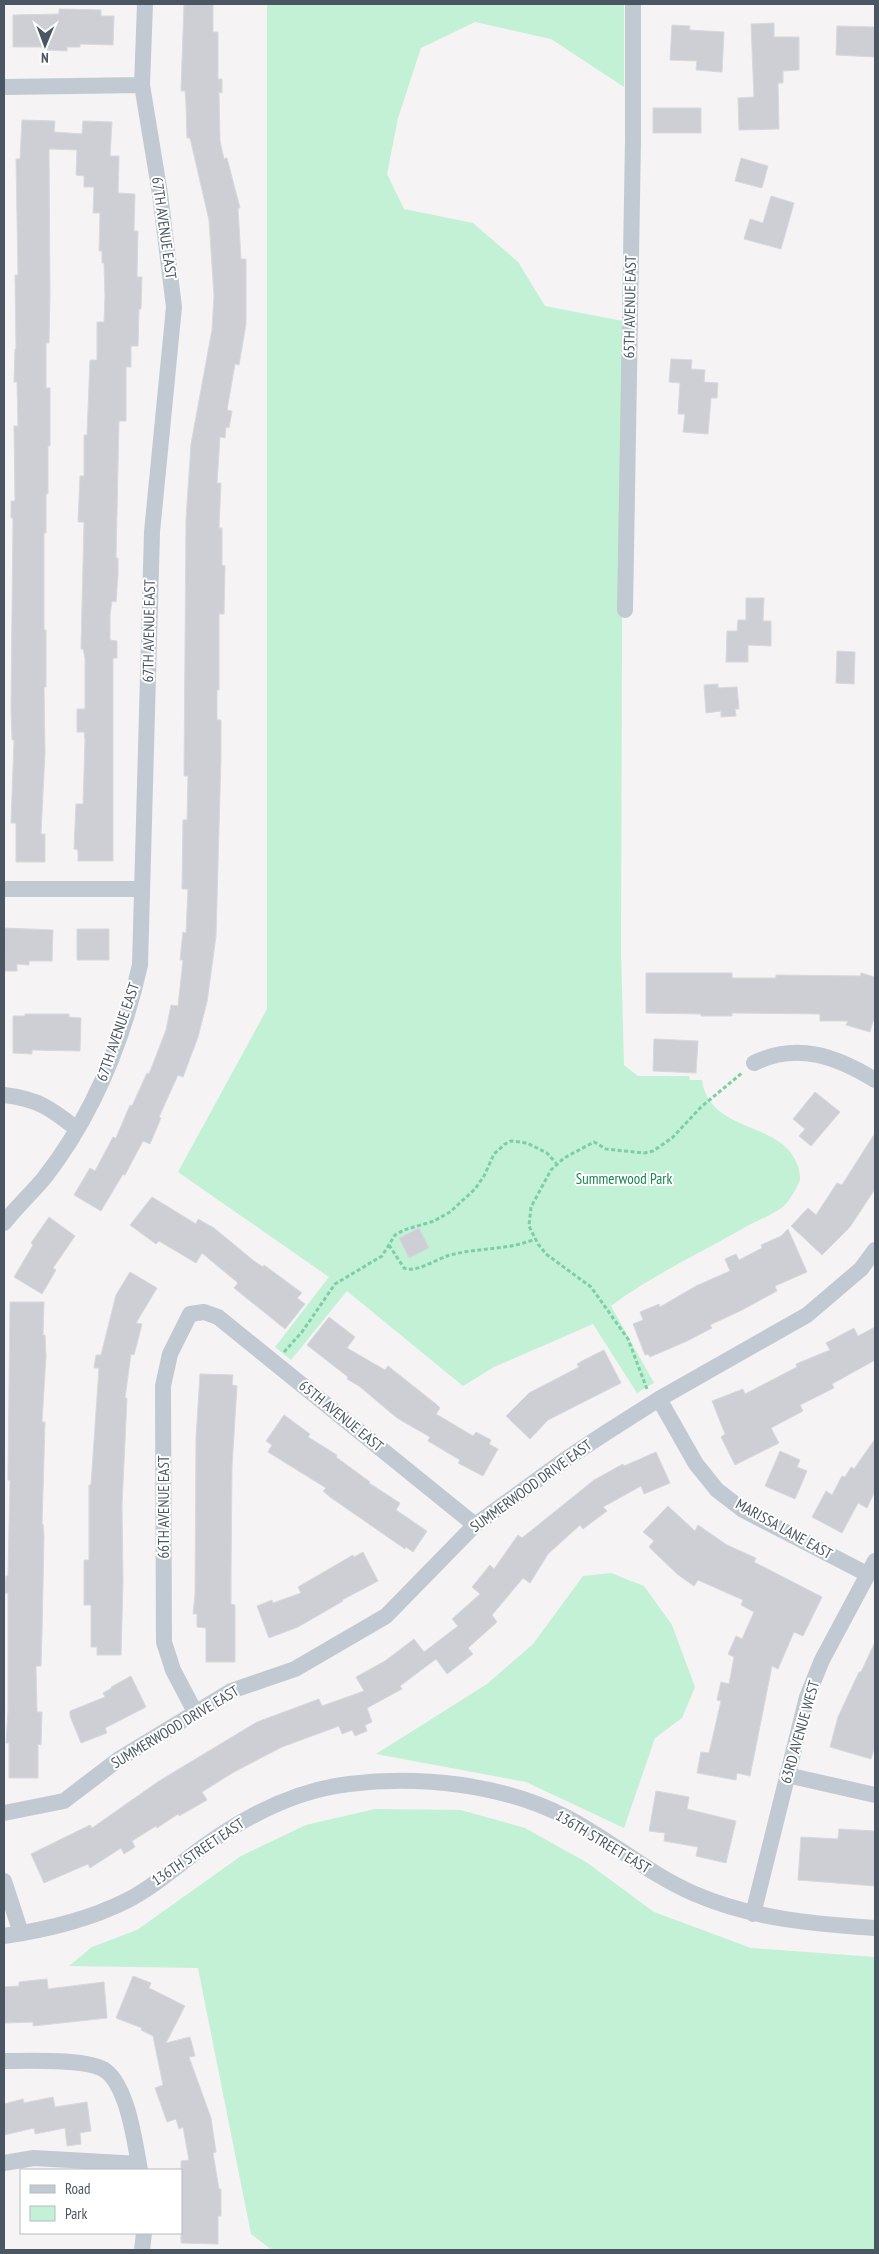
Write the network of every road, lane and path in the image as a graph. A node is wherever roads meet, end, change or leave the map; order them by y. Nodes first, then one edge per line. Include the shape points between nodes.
1 (144, 4) edge
2 (633, 4) edge
3 (142, 84) junction
4 (4, 86) edge
5 (625, 610) dead end
6 (4, 889) edge
7 (142, 889) junction
8 (754, 1063) joint
9 (875, 1080) edge
10 (4, 1095) edge
11 (76, 1129) junction
12 (556, 1163) junction
13 (4, 1223) edge
14 (535, 1239) junction
15 (389, 1245) junction
16 (875, 1250) edge
17 (204, 1312) joint
18 (276, 1364) junction
19 (657, 1401) junction
20 (475, 1525) junction
21 (871, 1568) edge
22 (195, 1712) junction
23 (787, 1775) junction
24 (875, 1795) edge
25 (4, 1813) edge
26 (4, 1882) edge
27 (753, 1914) junction
28 (875, 1928) edge
29 (21, 1933) junction
30 (4, 1936) edge
31 (4, 2061) edge
32 (4, 2163) edge
33 (140, 2167) edge
34 (144, 2234) edge
35 (142, 2250) edge

1 - 3 street, 67TH AVENUE EAST
2 - 5 street, 65TH AVENUE EAST
3 - 4 street
3 - 7 street, 67TH AVENUE EAST via 174,307 152,532
6 - 7 street
7 - 11 street, 67TH AVENUE EAST via 140,965 131,1006 95,1099
8 - 9 street via 771,1055 797,1052 840,1062
8 - 12 path via 701,1108 672,1138 653,1151 606,1150 594,1142
10 - 11 street via 48,1106
11 - 13 street, 67TH AVENUE EAST via 45,1177
12 - 14 path via 531,1207 528,1226
12 - 15 path via 547,1153 527,1143 505,1144 494,1154 481,1181 464,1200 434,1221 395,1235
14 - 15 path via 496,1249 450,1255 412,1269 404,1268
14 - 19 path via 546,1254 587,1283 628,1339 645,1387
15 - 18 path via 382,1256 335,1284
16 - 19 street, SUMMERWOOD DRIVE EAST via 854,1275 807,1315
17 - 18 street, 65TH AVENUE EAST via 218,1317
17 - 22 street, 66TH AVENUE EAST via 190,1314 170,1354 164,1386 164,1642 172,1670
18 - 20 street, 65TH AVENUE EAST
19 - 20 street, SUMMERWOOD DRIVE EAST via 566,1459
19 - 21 street, MARISSA LANE EAST via 696,1464 718,1490 743,1510
20 - 22 street, SUMMERWOOD DRIVE EAST via 386,1616 295,1669 231,1690
21 - 23 street, 63RD AVENUE WEST via 819,1667 807,1697
22 - 25 street, SUMMERWOOD DRIVE EAST via 119,1759 64,1801
23 - 24 street
23 - 27 street, 63RD AVENUE WEST
26 - 29 street
27 - 28 street, 136TH STREET EAST
27 - 29 street, 136TH STREET EAST via 694,1894 645,1868 564,1816 538,1805 500,1792 460,1784 383,1781 310,1792 276,1804 240,1822 126,1901 74,1921
29 - 30 street, 136TH STREET EAST
31 - 33 street via 85,2064 107,2071 118,2086 129,2115
32 - 33 street via 34,2158
34 - 35 street

